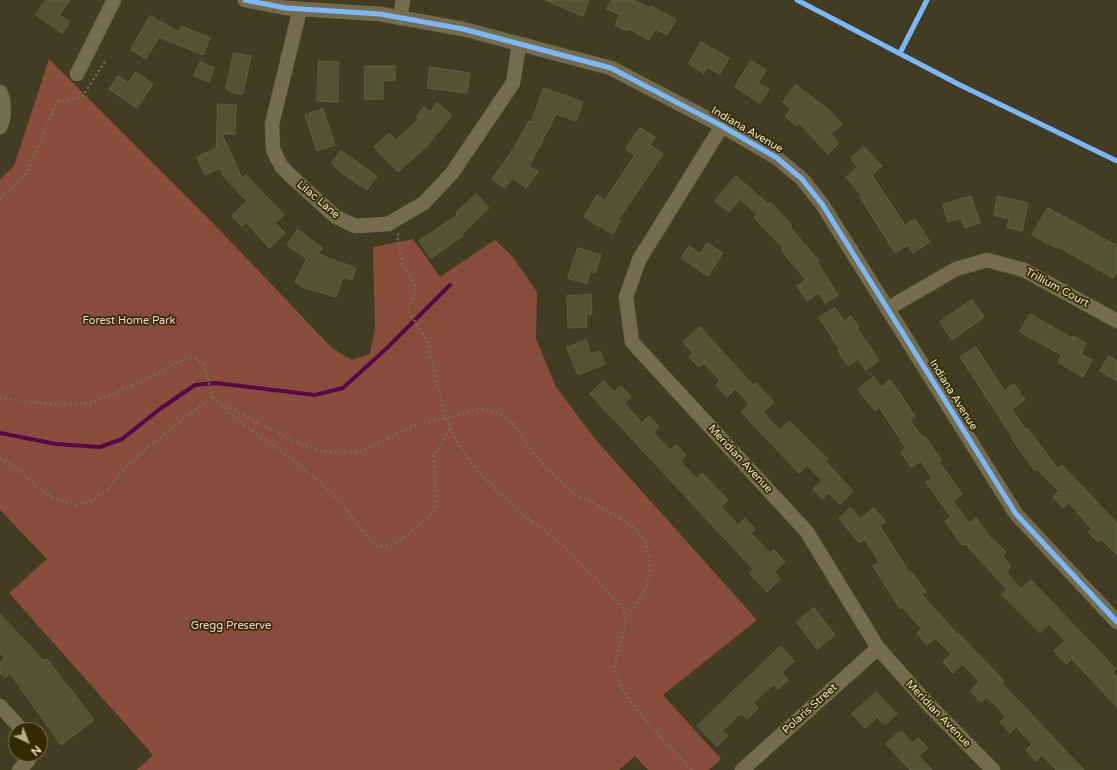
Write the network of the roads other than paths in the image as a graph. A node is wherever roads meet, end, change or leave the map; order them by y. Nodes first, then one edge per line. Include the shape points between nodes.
1 (114, 0) edge
2 (245, 0) edge
3 (403, 0) edge
4 (300, 8) junction
5 (400, 18) junction
6 (519, 44) junction
7 (77, 74) dead end
8 (0, 92) edge
9 (722, 126) junction
10 (0, 127) edge
11 (887, 309) junction
12 (1117, 320) edge
13 (1117, 622) edge
14 (878, 648) junction
15 (0, 706) edge
16 (15, 722) edge
17 (27, 762) edge
18 (19, 770) edge
19 (742, 770) edge
20 (992, 770) edge

1 - 7 street
2 - 4 street, Indiana Avenue
3 - 5 street
4 - 5 street, Indiana Avenue
4 - 6 street, Lilac Lane via 272,124 273,149 281,166 293,178 336,217 355,226 388,224 424,203 452,173 513,83
5 - 6 street, Indiana Avenue via 464,29
6 - 9 street, Indiana Avenue via 610,68
8 - 10 street via 3,104
9 - 11 street, Indiana Avenue via 777,158 802,178 822,204
9 - 14 street, Meridian Avenue via 639,260 626,297 632,342 807,532
11 - 12 street, Trillium Court via 956,269 987,260 1024,270
11 - 13 street, Indiana Avenue via 1016,514
14 - 19 street, Polaris Street
14 - 20 street, Meridian Avenue
15 - 16 street
17 - 18 street

